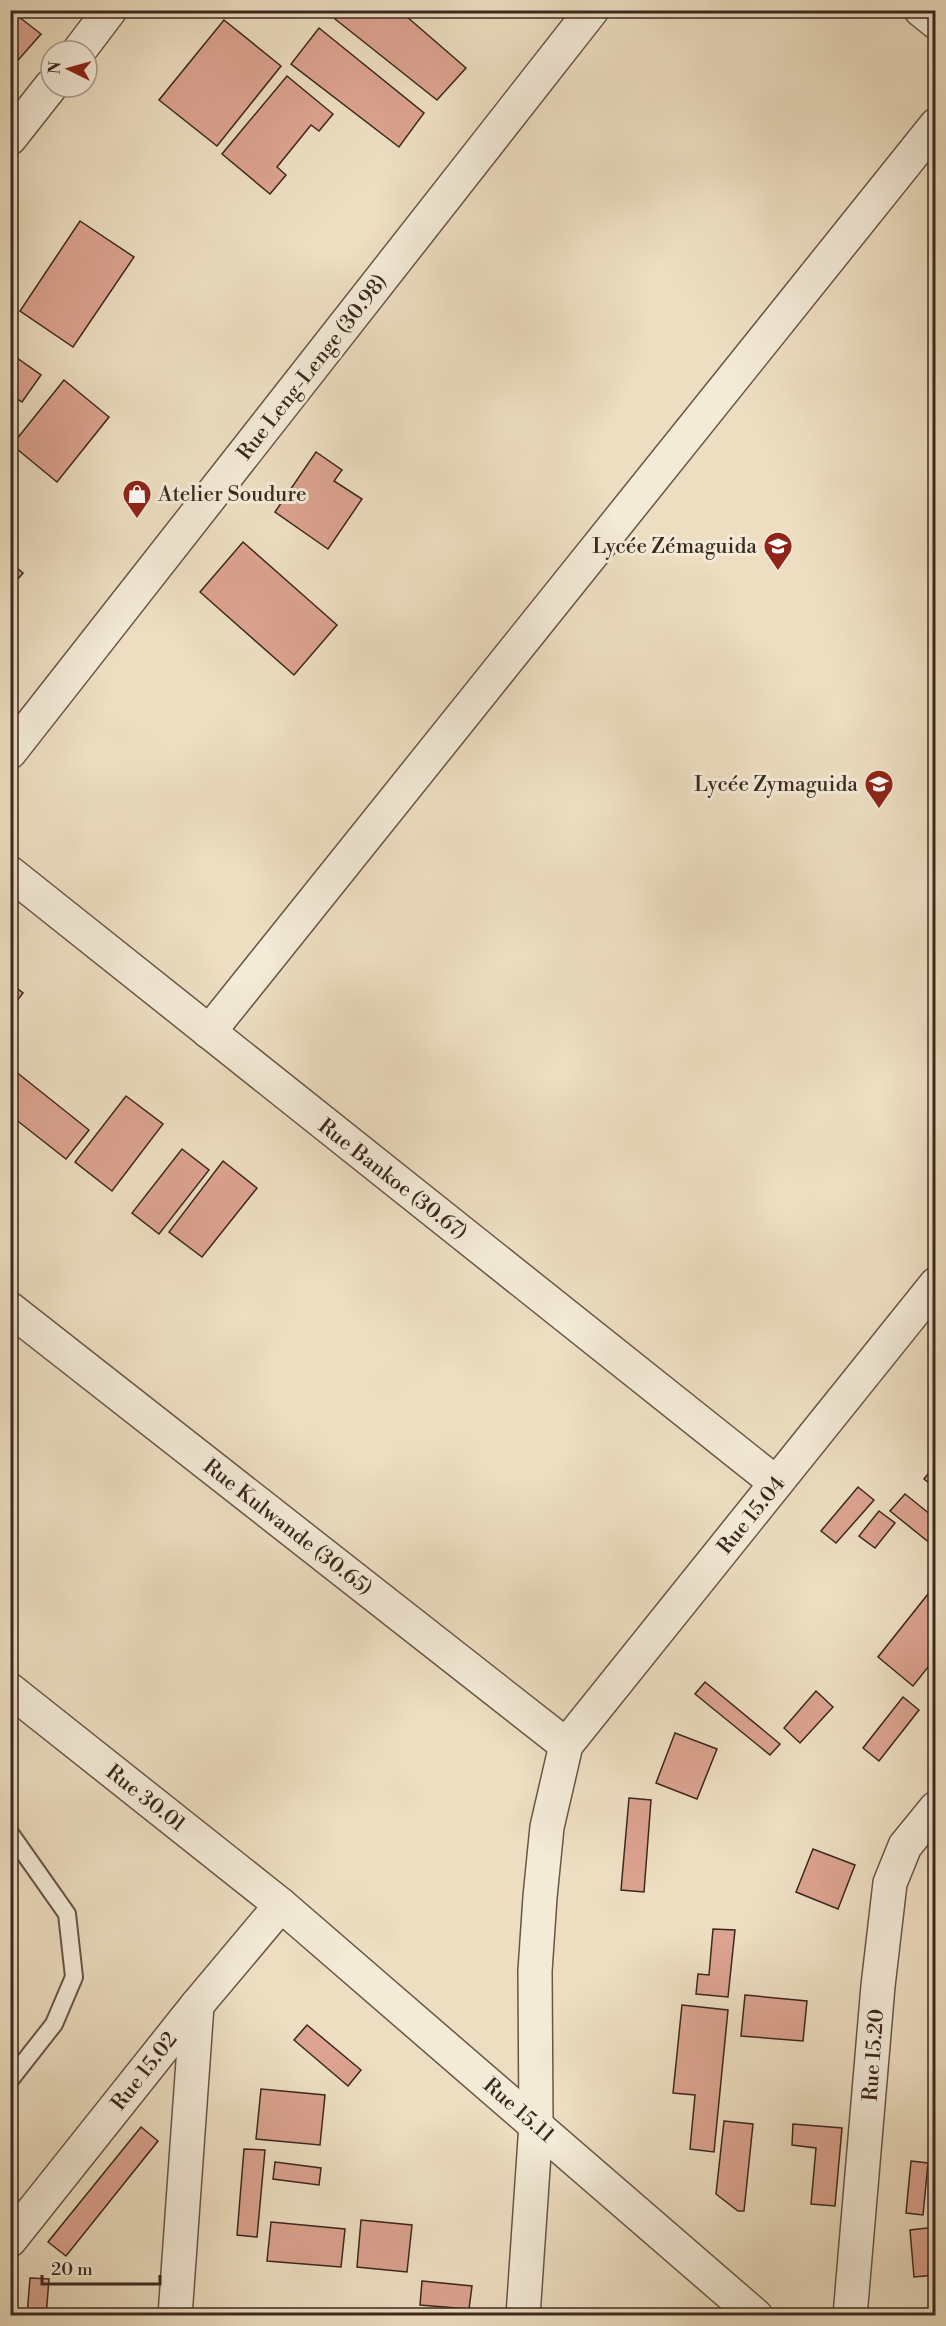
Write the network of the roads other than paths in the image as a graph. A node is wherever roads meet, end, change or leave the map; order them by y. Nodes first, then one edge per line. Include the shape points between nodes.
1 (110, 10) edge
2 (592, 10) edge
3 (921, 10) edge
4 (936, 22) edge
5 (88, 39) edge
6 (41, 99) edge
7 (936, 125) edge
8 (10, 138) edge
9 (10, 752) edge
10 (10, 873) edge
11 (209, 1032) junction
12 (936, 1284) edge
13 (10, 1309) edge
14 (776, 1483) junction
15 (10, 1690) edge
16 (566, 1745) junction
17 (936, 1808) edge
18 (10, 1833) edge
19 (281, 1905) junction
20 (197, 2005) junction
21 (10, 2079) edge
22 (536, 2124) junction
23 (10, 2240) edge
24 (175, 2316) edge
25 (523, 2316) edge
26 (756, 2316) edge
27 (850, 2316) edge

1 - 5 street
2 - 9 street, Rue Leng-Lenge (30.98)
3 - 4 street
6 - 8 street
7 - 11 street
10 - 11 street, Rue Bankoe (30.67)
11 - 14 street, Rue Bankoe (30.67)
12 - 14 street, Rue 15.04
13 - 16 street, Rue Kulwande (30.65)
14 - 16 street, Rue 15.04
15 - 19 street, Rue 30.01
16 - 22 street via 547,1827 540,1897 535,1971
17 - 27 street, Rue 15.20 via 905,1846 890,1882
18 - 21 lane via 67,1914 74,1977 54,2024
19 - 20 street, Rue 15.02
19 - 22 street, Rue 15.11
20 - 23 street, Rue 15.02
20 - 24 street
22 - 25 street
22 - 26 street, Rue 15.11

